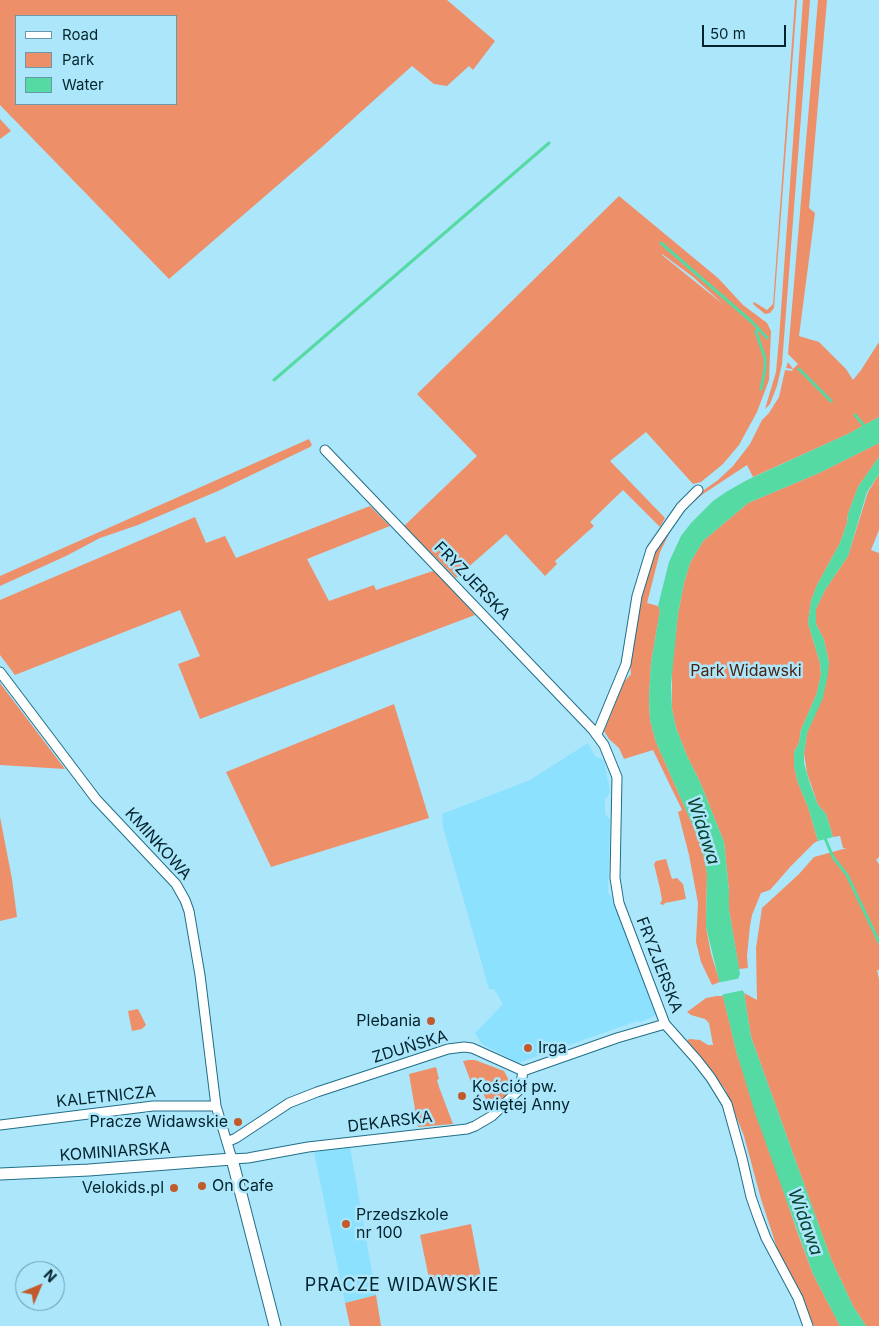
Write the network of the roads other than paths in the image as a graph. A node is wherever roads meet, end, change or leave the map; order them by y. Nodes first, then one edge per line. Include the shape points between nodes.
1 (325, 450) dead end
2 (698, 490) dead end
3 (0, 672) edge
4 (597, 734) junction
5 (665, 1024) junction
6 (523, 1071) junction
7 (212, 1106) junction
8 (0, 1125) edge
9 (227, 1142) junction
10 (232, 1159) junction
11 (0, 1174) edge
12 (274, 1326) edge
13 (808, 1326) edge

1 - 4 street, FRYZJERSKA
2 - 4 street via 681,507 650,550 637,596 626,664
3 - 7 street, KMINKOWA via 96,799 176,884 185,900 200,975
4 - 5 street, FRYZJERSKA via 618,777 616,890 619,903
5 - 6 street
5 - 13 street, FRYZJERSKA via 707,1072 727,1104 750,1196 766,1238 798,1298
6 - 9 street, ZDUŃSKA via 472,1048 448,1049 288,1103
6 - 10 street, DEKARSKA via 520,1089 492,1116 467,1129
7 - 8 street, KALETNICZA via 152,1106
7 - 9 street, KMINKOWA
9 - 10 street, KMINKOWA
10 - 11 street, KOMINIARSKA
10 - 12 street

